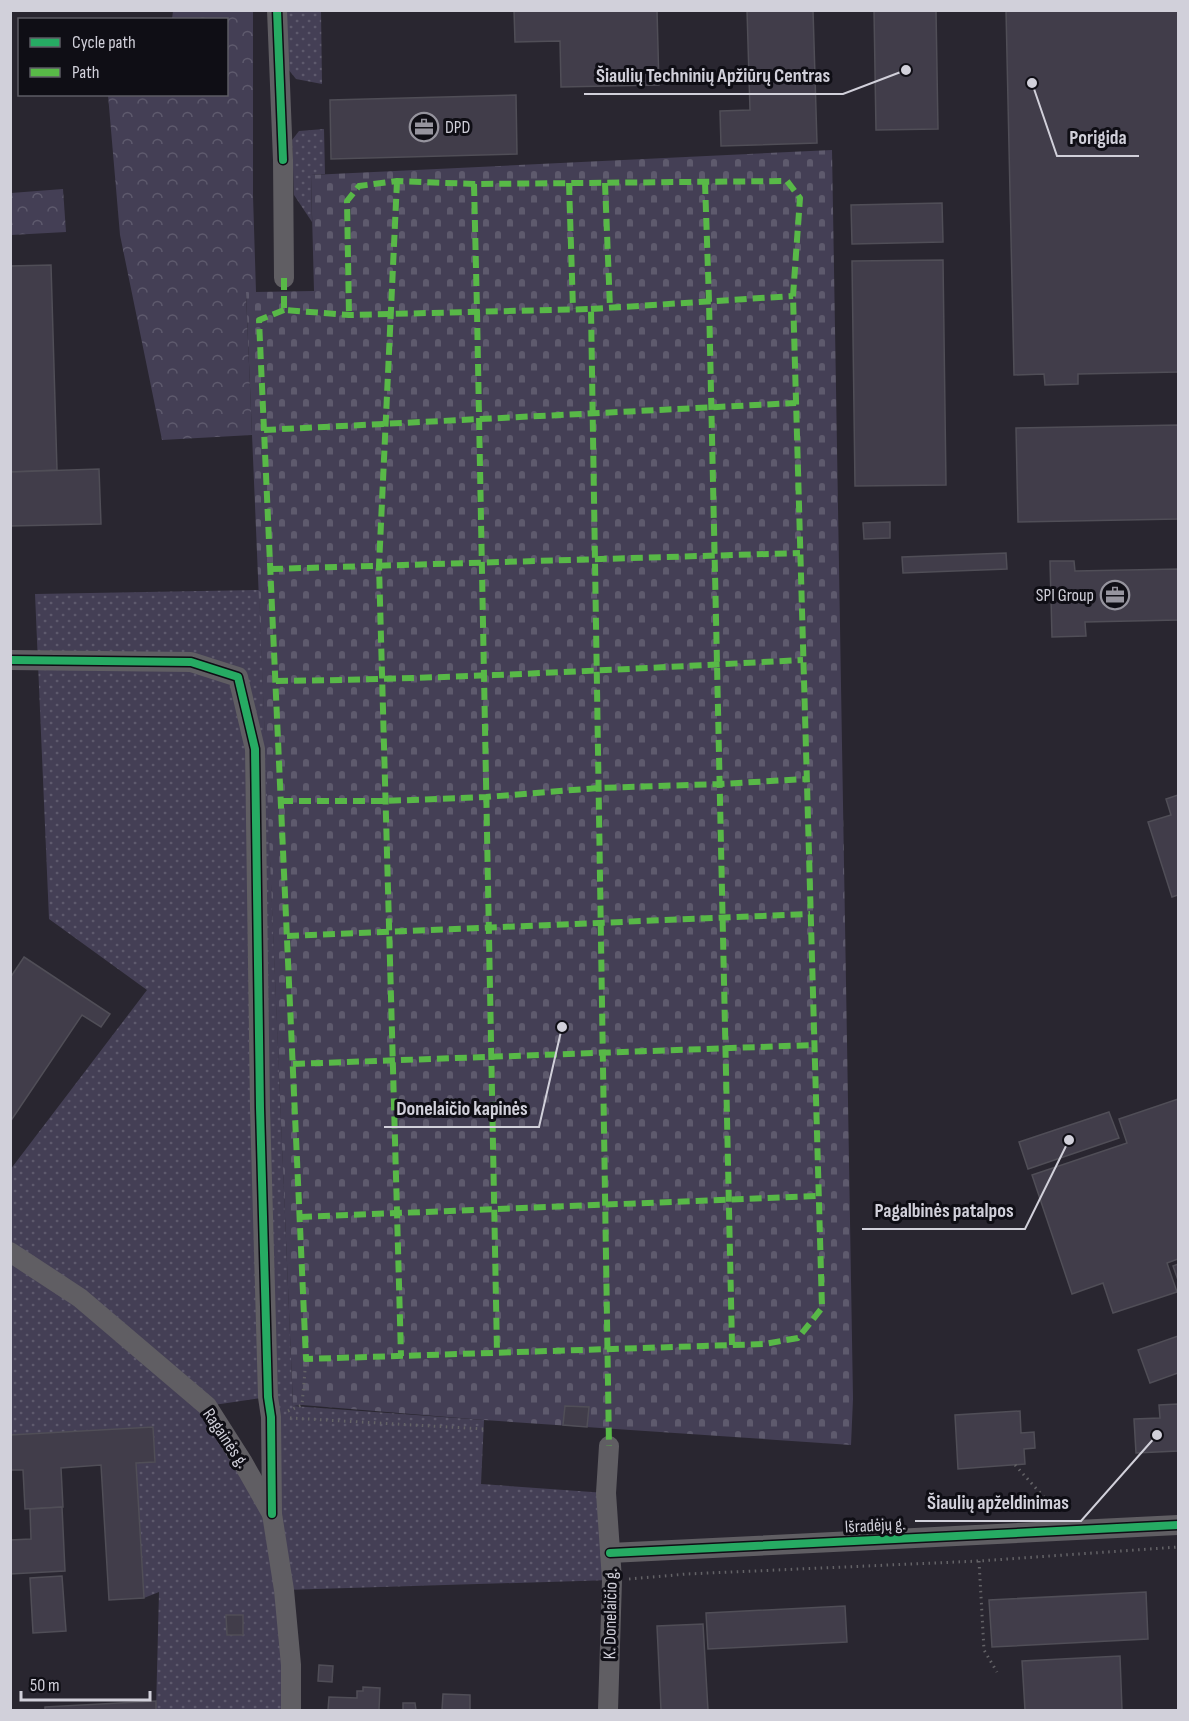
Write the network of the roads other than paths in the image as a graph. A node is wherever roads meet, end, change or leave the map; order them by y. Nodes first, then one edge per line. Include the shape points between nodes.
1 (277, 10) edge
2 (284, 278) dead end
3 (10, 660) edge
4 (10, 1252) edge
5 (609, 1446) dead end
6 (272, 1514) junction
7 (1179, 1525) edge
8 (610, 1553) junction
9 (291, 1710) edge
10 (608, 1710) edge

1 - 2 street
3 - 6 street via 191,662 238,677 255,749
4 - 6 street, Ragainės g. via 80,1298 207,1407
5 - 8 street, K. Donelaičio g. via 606,1493
6 - 9 street, Ragainės g. via 284,1590
7 - 8 street, Išradėjų g.
8 - 10 street, K. Donelaičio g.

